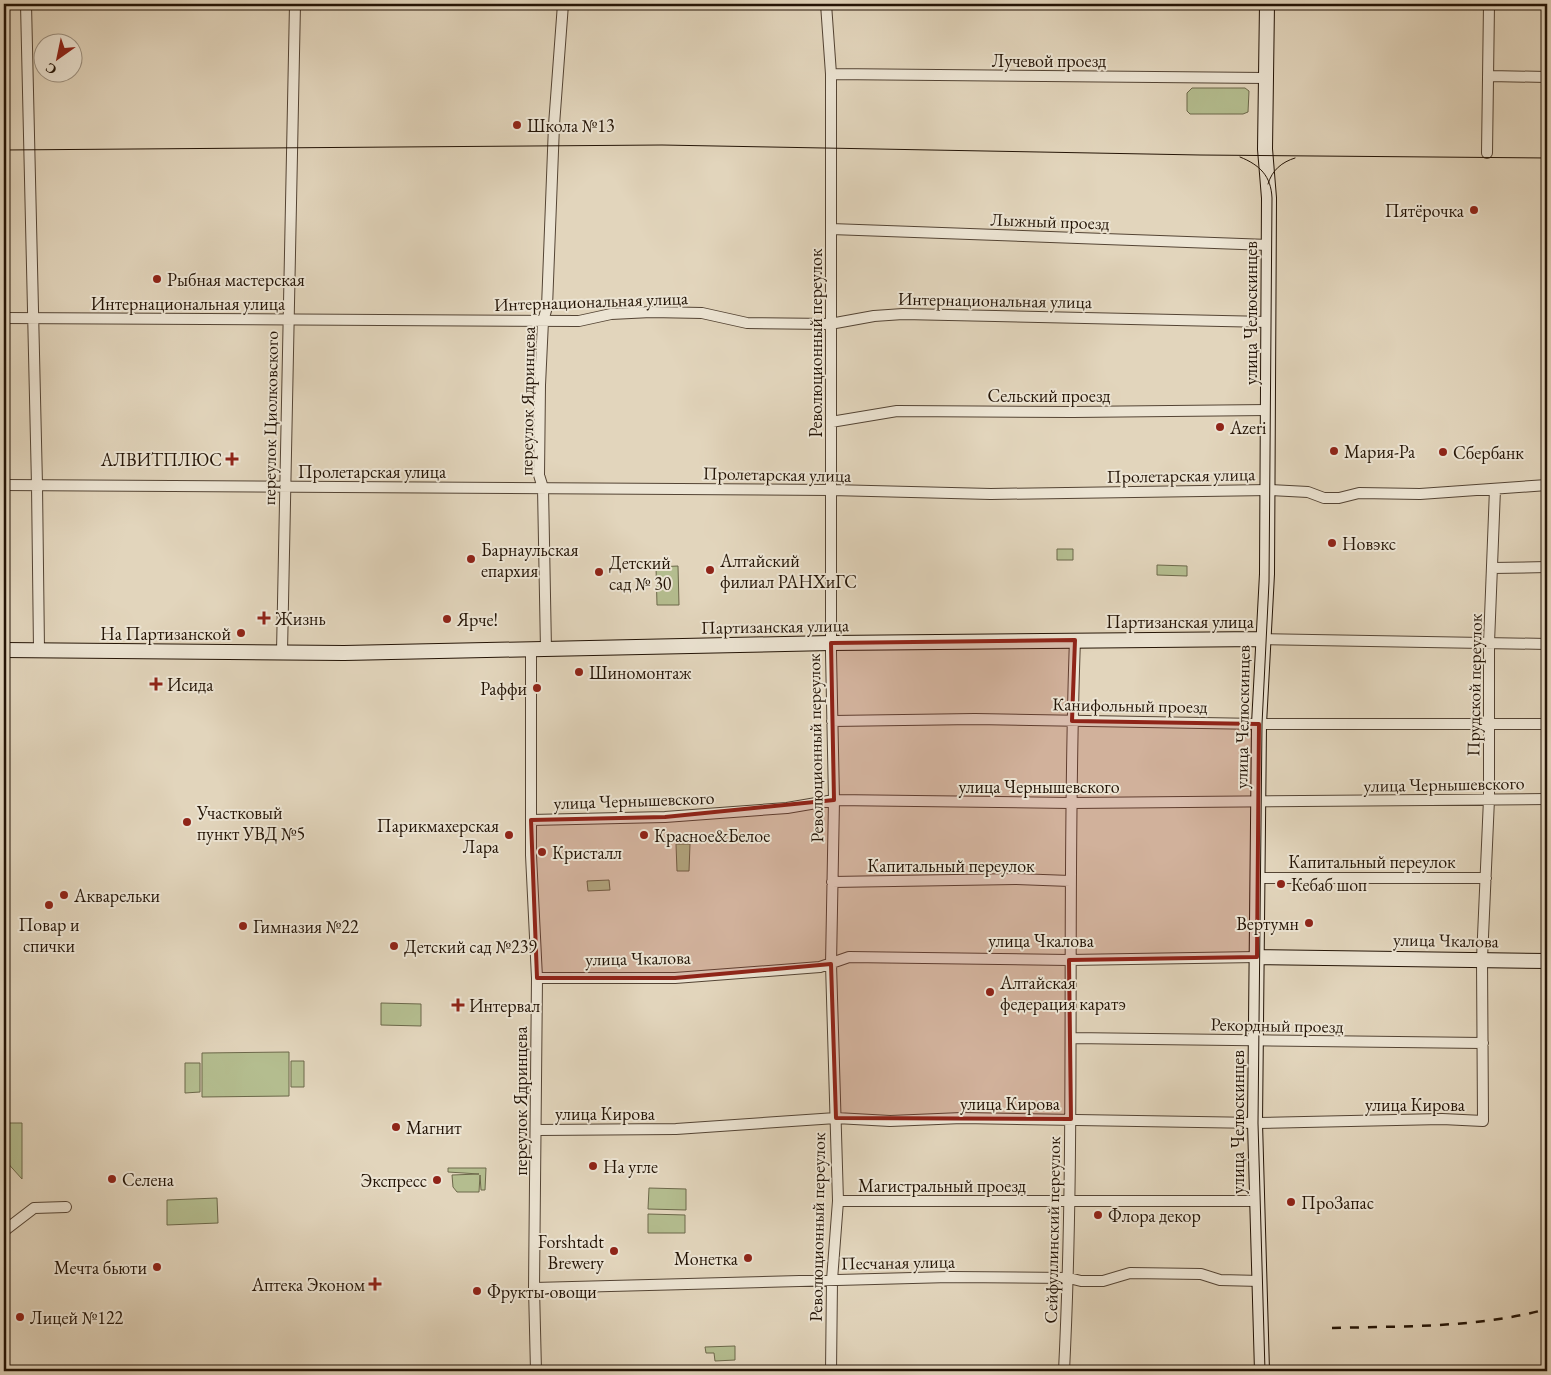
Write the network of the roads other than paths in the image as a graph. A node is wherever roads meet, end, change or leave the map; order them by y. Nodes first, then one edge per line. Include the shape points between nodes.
1 (26, 4) edge
2 (295, 4) edge
3 (563, 4) edge
4 (826, 4) edge
5 (1267, 4) edge
6 (1489, 4) edge
7 (831, 74) junction
8 (1489, 76) junction
9 (1547, 77) edge
10 (1266, 78) junction
11 (1486, 153) dead end
12 (830, 229) junction
13 (1269, 244) junction
14 (4, 318) edge
15 (33, 318) junction
16 (288, 320) junction
17 (543, 321) junction
18 (1268, 322) junction
19 (830, 324) junction
20 (1268, 410) junction
21 (831, 422) junction
22 (4, 485) edge
23 (37, 485) junction
24 (1547, 485) edge
25 (286, 487) junction
26 (543, 488) junction
27 (1495, 489) junction
28 (831, 490) junction
29 (1267, 490) junction
30 (1547, 567) edge
31 (1492, 568) junction
32 (1262, 639) junction
33 (1075, 640) junction
34 (831, 643) junction
35 (1489, 643) junction
36 (1547, 644) edge
37 (4, 650) edge
38 (38, 650) junction
39 (532, 650) junction
40 (546, 650) junction
41 (282, 652) junction
42 (832, 721) junction
43 (1072, 721) junction
44 (1489, 723) junction
45 (1259, 724) junction
46 (1547, 724) edge
47 (1489, 799) junction
48 (1547, 799) edge
49 (834, 800) junction
50 (1260, 802) junction
51 (1071, 803) junction
52 (531, 820) junction
53 (1258, 878) junction
54 (1486, 878) junction
55 (1070, 881) junction
56 (832, 882) junction
57 (1257, 958) junction
58 (1482, 959) junction
59 (1070, 960) junction
60 (1547, 961) edge
61 (831, 964) junction
62 (537, 978) junction
63 (1071, 1038) junction
64 (1256, 1041) junction
65 (1483, 1043) junction
66 (836, 1118) junction
67 (1070, 1119) junction
68 (1483, 1121) joint
69 (1256, 1123) junction
70 (537, 1130) junction
71 (1256, 1200) junction
72 (838, 1201) junction
73 (1070, 1201) junction
74 (66, 1207) dead end
75 (4, 1231) edge
76 (1069, 1278) junction
77 (832, 1280) junction
78 (1260, 1281) junction
79 (534, 1288) junction
80 (536, 1371) edge
81 (831, 1371) edge
82 (1064, 1371) edge
83 (1262, 1371) edge

1 - 15 street
2 - 16 street, переулок Циолковского
3 - 17 street, переулок Ядринцева via 554,125 547,307
4 - 7 street, Революционный переулок
5 - 10 main road, улица Челюскинцев
6 - 8 street
7 - 10 street, Лучевой проезд
7 - 12 street, Революционный переулок
8 - 9 street
8 - 11 street
10 - 13 main road, улица Челюскинцев
12 - 13 street, Лыжный проезд
12 - 19 street, Революционный переулок
13 - 18 main road, улица Челюскинцев
14 - 15 street, Интернациональная улица
15 - 16 street, Интернациональная улица
15 - 23 street
16 - 17 street, Интернациональная улица
16 - 25 street, переулок Циолковского
17 - 19 street, Интернациональная улица via 579,321 611,314 651,312 702,313 747,323
17 - 26 street, переулок Ядринцева via 539,475
18 - 19 street, Интернациональная улица via 903,314
18 - 20 main road, улица Челюскинцев
19 - 21 street, Революционный переулок
20 - 21 street, Сельский проезд via 897,411
20 - 29 main road, улица Челюскинцев
21 - 28 street, Революционный переулок
22 - 23 street, Пролетарская улица
23 - 25 street, Пролетарская улица
23 - 38 street
24 - 27 street, Пролетарская улица
25 - 26 street, Пролетарская улица
25 - 41 street, переулок Циолковского
26 - 28 street, Пролетарская улица
26 - 40 street, переулок Ядринцева
27 - 29 street, Пролетарская улица via 1420,494 1359,493 1339,498 1324,498 1308,492
27 - 31 street, Прудской переулок
28 - 29 street, Пролетарская улица via 991,494
28 - 34 street, Революционный переулок
29 - 32 main road, улица Челюскинцев via 1267,582
30 - 31 street
31 - 35 street, Прудской переулок
32 - 33 main road, Партизанская улица
32 - 35 street, Партизанская улица
32 - 45 main road, улица Челюскинцев
33 - 34 main road, Партизанская улица
33 - 43 street, Сейфуллинский переулок
34 - 40 main road, Партизанская улица
34 - 42 street, Революционный переулок
35 - 36 street, Партизанская улица
35 - 44 street, Прудской переулок
37 - 38 main road, Партизанская улица
38 - 41 main road, Партизанская улица
39 - 40 main road, Партизанская улица
39 - 41 main road, Партизанская улица
39 - 52 street, переулок Ядринцева
42 - 43 street, Канифольный проезд
42 - 49 street, Революционный переулок
43 - 45 street, Канифольный проезд
43 - 51 street, Сейфуллинский переулок
44 - 45 street, Канифольный проезд
44 - 46 street, Канифольный проезд
44 - 47 street, Прудской переулок
45 - 50 main road, улица Челюскинцев
47 - 48 street, улица Чернышевского
47 - 50 street, улица Чернышевского
47 - 54 street, Прудской переулок
49 - 51 street, улица Чернышевского
49 - 52 street, улица Чернышевского via 787,808 665,817
49 - 56 street, Революционный переулок
50 - 51 street, улица Чернышевского
50 - 53 main road, улица Челюскинцев
51 - 55 street, Сейфуллинский переулок
52 - 62 street, переулок Ядринцева
53 - 54 street, Капитальный переулок
53 - 57 main road, улица Челюскинцев
54 - 58 street, Прудской переулок
55 - 56 street, Капитальный переулок
55 - 59 street, Сейфуллинский переулок
56 - 61 street, Революционный переулок
57 - 58 main road, улица Чкалова
57 - 59 street, улица Чкалова
57 - 64 main road, улица Челюскинцев
58 - 60 main road, улица Чкалова
58 - 65 street, Прудской переулок
59 - 61 street, улица Чкалова via 849,957
59 - 63 street, Сейфуллинский переулок
61 - 62 street, улица Чкалова via 675,978
61 - 66 street, Революционный переулок
62 - 70 street, переулок Ядринцева
63 - 64 street, Рекордный проезд
63 - 67 street, Сейфуллинский переулок
64 - 65 street, Рекордный проезд
64 - 69 main road, улица Челюскинцев
65 - 68 street, Прудской переулок
66 - 67 street, улица Кирова via 890,1121
66 - 70 street, улица Кирова via 676,1129
66 - 72 street, Революционный переулок
67 - 69 street, улица Кирова
67 - 73 street, Сейфуллинский переулок
68 - 69 street, улица Кирова
69 - 71 main road, улица Челюскинцев
70 - 79 street, переулок Ядринцева
71 - 73 street, Магистральный проезд
71 - 78 main road, улица Челюскинцев
72 - 73 street, Магистральный проезд
72 - 77 street, Революционный переулок
73 - 76 street, Сейфуллинский переулок
74 - 75 street via 34,1208
76 - 77 street, Песчаная улица
76 - 78 street, Песчаная улица via 1081,1282 1130,1274 1201,1274 1220,1280
76 - 82 street, Сейфуллинский переулок
77 - 79 street, Песчаная улица
77 - 81 street, Революционный переулок
78 - 83 main road, улица Челюскинцев
79 - 80 street, переулок Ядринцева

